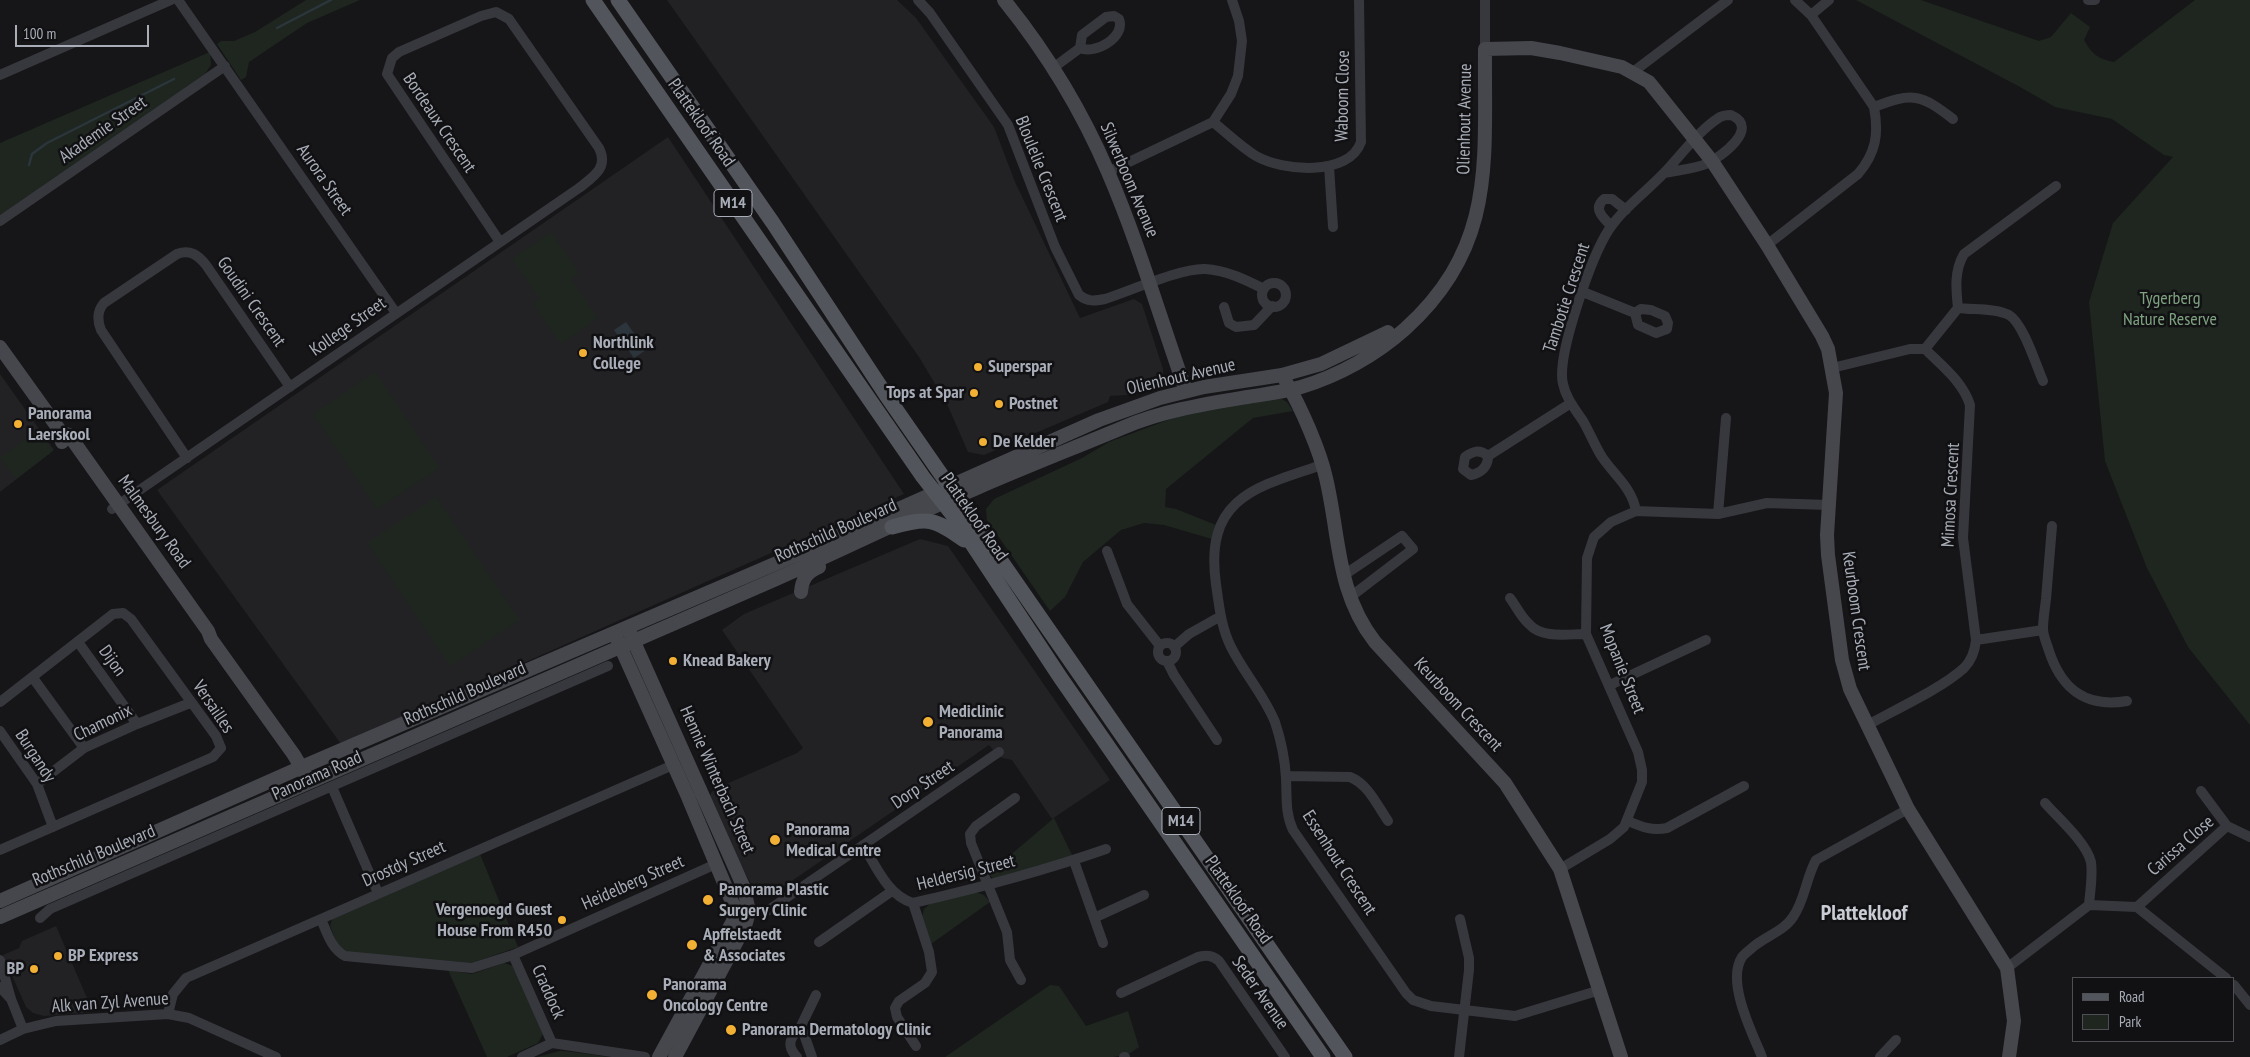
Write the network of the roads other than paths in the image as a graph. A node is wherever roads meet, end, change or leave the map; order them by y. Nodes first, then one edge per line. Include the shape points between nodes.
1 (170, 0) edge
2 (178, 0) edge
3 (593, 0) edge
4 (618, 0) edge
5 (918, 0) edge
6 (1004, 0) edge
7 (1232, 0) edge
8 (1360, 0) edge
9 (1484, 0) edge
10 (1728, 0) edge
11 (1795, 0) edge
12 (1829, 0) edge
13 (2088, 0) edge
14 (2095, 0) edge
15 (1811, 14) junction
16 (1080, 48) dead end
17 (1485, 49) junction
18 (225, 66) junction
19 (1053, 68) junction
20 (1632, 72) junction
21 (0, 75) edge
22 (1874, 107) junction
23 (1953, 119) dead end
24 (1213, 122) junction
25 (1694, 139) junction
26 (1712, 161) junction
27 (1329, 166) junction
28 (1108, 172) junction
29 (1664, 173) junction
30 (596, 175) joint
31 (2056, 186) dead end
32 (1626, 210) junction
33 (0, 221) edge
34 (1611, 226) junction
35 (1333, 227) dead end
36 (500, 242) junction
37 (1767, 246) junction
38 (1150, 284) junction
39 (1264, 289) junction
40 (1583, 292) junction
41 (1272, 306) junction
42 (1224, 307) dead end
43 (1958, 308) junction
44 (1421, 312) junction
45 (396, 313) junction
46 (1635, 313) dead end
47 (0, 346) edge
48 (1925, 349) junction
49 (1174, 354) junction
50 (1832, 368) junction
51 (1282, 375) junction
52 (2043, 381) dead end
53 (1229, 383) junction
54 (290, 387) junction
55 (1290, 390) junction
56 (1186, 391) junction
57 (1245, 397) junction
58 (1160, 398) junction
59 (1570, 403) junction
60 (1164, 414) junction
61 (1726, 418) dead end
62 (1488, 456) dead end
63 (187, 458) junction
64 (1322, 464) junction
65 (946, 494) junction
66 (1830, 505) junction
67 (115, 507) junction
68 (1636, 511) junction
69 (1718, 514) junction
70 (2052, 526) dead end
71 (892, 527) junction
72 (860, 542) junction
73 (974, 547) junction
74 (1107, 551) dead end
75 (1344, 575) junction
76 (801, 592) dead end
77 (1349, 598) junction
78 (1510, 598) dead end
79 (1221, 616) junction
80 (620, 630) junction
81 (2043, 630) junction
82 (1586, 634) junction
83 (634, 640) junction
84 (1706, 640) dead end
85 (1976, 640) junction
86 (78, 642) junction
87 (621, 646) junction
88 (1160, 646) junction
89 (1174, 648) junction
90 (1167, 661) junction
91 (608, 666) dead end
92 (33, 678) junction
93 (1610, 685) junction
94 (2127, 701) dead end
95 (0, 702) edge
96 (190, 703) junction
97 (137, 724) junction
98 (1866, 726) junction
99 (0, 731) edge
100 (1217, 740) dead end
101 (84, 748) junction
102 (1000, 752) dead end
103 (673, 765) junction
104 (302, 767) junction
105 (1286, 776) junction
106 (309, 782) junction
107 (37, 784) junction
108 (1744, 786) dead end
109 (332, 787) junction
110 (2201, 791) dead end
111 (1015, 798) dead end
112 (2045, 803) dead end
113 (1908, 809) junction
114 (1388, 820) dead end
115 (1628, 821) junction
116 (2226, 826) junction
117 (53, 827) junction
118 (2250, 838) edge
119 (863, 845) junction
120 (1106, 849) dead end
121 (0, 850) edge
122 (1074, 861) junction
123 (716, 864) junction
124 (1560, 869) junction
125 (987, 886) junction
126 (892, 891) junction
127 (378, 893) junction
128 (1144, 895) dead end
129 (0, 901) edge
130 (913, 903) junction
131 (2089, 905) junction
132 (2137, 907) junction
133 (742, 910) junction
134 (0, 917) edge
135 (40, 918) dead end
136 (1094, 918) junction
137 (1460, 919) dead end
138 (321, 920) junction
139 (819, 942) dead end
140 (1103, 943) dead end
141 (513, 955) junction
142 (0, 960) edge
143 (2007, 968) junction
144 (2225, 977) edge
145 (1021, 980) dead end
146 (2235, 986) edge
147 (0, 987) edge
148 (1600, 990) junction
149 (1121, 994) dead end
150 (816, 995) dead end
151 (11, 999) junction
152 (2250, 1005) edge
153 (1464, 1010) junction
154 (168, 1014) junction
155 (801, 1026) junction
156 (23, 1029) junction
157 (0, 1040) edge
158 (1896, 1040) dead end
159 (552, 1043) junction
160 (916, 1046) dead end
161 (254, 1047) junction
162 (250, 1057) edge
163 (276, 1057) edge
164 (522, 1057) edge
165 (645, 1057) edge
166 (659, 1057) edge
167 (676, 1057) edge
168 (798, 1057) edge
169 (812, 1057) edge
170 (1285, 1057) edge
171 (1323, 1057) edge
172 (1345, 1057) edge
173 (1459, 1057) edge
174 (1621, 1057) edge
175 (1762, 1057) edge
176 (1880, 1057) edge
177 (2009, 1057) edge

1 - 21 street
2 - 18 street, Aurora Street
3 - 65 main road, Plattekloof Road / M14
4 - 65 main road, Plattekloof Road / M14 via 772,223 886,395
5 - 38 street, Bloulelie Crescent via 1008,125 1055,247 1079,295 1093,302
6 - 19 street, Silwerboom Avenue
7 - 24 street via 1239,21 1241,59 1238,76
8 - 27 street, Waboom Close via 1361,142 1352,158
9 - 17 street, Olienhout Avenue
10 - 20 street
11 - 15 street
12 - 15 street
13 - 14 street
15 - 22 street
16 - 19 street
17 - 20 street, Keurboom Crescent via 1545,50
17 - 44 street, Olienhout Avenue via 1484,159 1477,215 1458,264
18 - 33 street, Akademie Street
18 - 45 street, Aurora Street
19 - 28 street, Silwerboom Avenue via 1084,121
20 - 25 street, Keurboom Crescent via 1653,87
22 - 23 street via 1909,96 1934,104
22 - 37 street via 1876,136 1869,161 1858,174
24 - 27 street, Waboom Close via 1269,162 1303,168
24 - 28 street
25 - 26 street, Keurboom Crescent
25 - 26 street via 1725,115 1740,121 1740,136
25 - 29 street, Tambotie Crescent
26 - 29 street
26 - 37 street, Keurboom Crescent
27 - 35 street
28 - 38 street, Silwerboom Avenue
29 - 32 street, Tambotie Crescent
30 - 36 street, Kollege Street
30 - 36 street, Bordeaux Crescent via 602,160 599,148 506,16 496,12 481,16 394,55 388,68 389,80
31 - 43 street via 1964,254 1958,264
32 - 34 street, Tambotie Crescent
32 - 34 street via 1612,199 1600,202 1600,213
34 - 40 street, Tambotie Crescent
36 - 45 street, Kollege Street
37 - 50 street, Keurboom Crescent via 1822,336
38 - 39 street, Bloulelie Crescent via 1205,269 1235,276
38 - 49 street, Silwerboom Avenue
39 - 41 street via 1264,300
39 - 41 street via 1273,283 1281,285 1285,291 1283,302
40 - 46 street
40 - 59 street, Tambotie Crescent via 1561,371
41 - 42 street via 1254,325 1236,327 1229,324
43 - 48 street
43 - 52 street via 2000,312 2017,322
44 - 51 street, Olienhout Avenue via 1350,352
44 - 55 street, Olienhout Avenue via 1402,331 1357,362 1328,377
45 - 54 street, Kollege Street
47 - 67 street, Malmesbury Road via 61,432 69,435
48 - 50 street via 1910,349
48 - 85 street, Mimosa Crescent via 1960,384 1970,405 1963,538
49 - 53 street via 1190,378
49 - 56 street, Silwerboom Avenue
49 - 58 street via 1174,378 1169,390
50 - 66 street, Keurboom Crescent via 1836,402
51 - 53 street, Olienhout Avenue
51 - 55 street, Keurboom Crescent
53 - 56 street, Olienhout Avenue
54 - 63 street, Kollege Street
54 - 63 street, Goudini Crescent via 196,254 177,254 104,303 98,316 101,330
55 - 57 street, Olienhout Avenue
55 - 64 street, Keurboom Crescent
56 - 57 street via 1203,397
56 - 58 street, Olienhout Avenue
56 - 60 street via 1178,404
57 - 60 street, Olienhout Avenue
58 - 65 street, Olienhout Avenue via 1098,420
59 - 62 street
59 - 68 street, Tambotie Crescent via 1602,456 1629,490
60 - 65 street, Olienhout Avenue
61 - 69 street
63 - 67 street, Kollege Street
64 - 75 street, Keurboom Crescent
64 - 79 street, Essenhout Crescent via 1253,490 1226,515 1217,535 1214,556
65 - 71 street, Rothschild Boulevard
65 - 73 main road, Plattekloof Road / M14
65 - 80 street, Rothschild Boulevard
65 - 172 main road, Plattekloof Road / M14
66 - 69 street, Mopanie Street via 1767,503
66 - 98 street, Keurboom Crescent via 1828,555 1842,660
67 - 104 street, Malmesbury Road via 208,630 211,639
68 - 69 street, Mopanie Street
68 - 82 street, Mopanie Street via 1623,515 1602,529 1589,546
70 - 81 street
71 - 72 street, Rothschild Boulevard
71 - 73 main road via 917,521 934,522
72 - 76 street via 845,554 806,574
72 - 83 street, Rothschild Boulevard
73 - 171 main road, Plattekloof Road / M14
74 - 88 street via 1126,604
75 - 77 street, Keurboom Crescent
75 - 77 street via 1402,536 1413,548
77 - 124 street, Keurboom Crescent via 1362,626 1375,642 1505,783
78 - 82 street via 1538,631
79 - 89 street via 1189,634
79 - 105 street, Essenhout Crescent via 1231,647 1275,724
80 - 83 street, Hennie Winterbach Street
80 - 87 street, Hennie Winterbach Street
80 - 104 street, Rothschild Boulevard
81 - 85 street
81 - 94 street via 2053,661 2071,688 2094,702
82 - 93 street, Mopanie Street
83 - 87 street, Rothschild Boulevard
83 - 133 street, Hennie Winterbach Street via 744,888
84 - 93 street
85 - 98 street, Mimosa Crescent via 1975,650 1964,668
86 - 92 street, Versailles
86 - 96 street, Versailles via 113,614 124,613
86 - 97 street, Dijon
87 - 103 street, Hennie Winterbach Street
87 - 106 street, Rothschild Boulevard
88 - 89 street via 1165,643
88 - 90 street via 1158,654
89 - 90 street via 1174,656
90 - 100 street
91 - 109 street, Panorama Road
92 - 95 street, Versailles
92 - 101 street
93 - 115 street, Mopanie Street via 1638,752 1642,770 1640,787
96 - 97 street, Chamonix
96 - 117 street, Versailles via 219,741 221,748 217,754
97 - 101 street, Chamonix
98 - 113 street, Keurboom Crescent
99 - 107 street, Burgandy
101 - 107 street, Chamonix
102 - 119 street, Dorp Street
103 - 123 street, Hennie Winterbach Street
103 - 127 street, Drostdy Street
104 - 106 street, Malmesbury Road
104 - 129 street, Rothschild Boulevard
105 - 114 street via 1350,777 1358,780
105 - 153 street, Essenhout Crescent via 1287,809 1293,830 1406,993 1421,1004
106 - 134 street, Rothschild Boulevard
107 - 117 street, Burgandy
108 - 115 street via 1667,828 1644,828
109 - 127 street
109 - 135 street, Panorama Road via 50,909
110 - 116 street
111 - 125 street via 970,834
112 - 131 street via 2078,839 2090,860
113 - 143 street, Keurboom Crescent
113 - 175 street via 1816,860 1792,918 1742,957 1737,975 1738,987
115 - 124 street, Mopanie Street via 1618,834
116 - 118 street, Carissa Close
116 - 132 street, Carissa Close
117 - 121 street, Versailles
119 - 126 street, Heldersig Street
119 - 133 street, Dorp Street via 767,911
120 - 122 street, Heldersig Street
122 - 125 street, Heldersig Street
122 - 136 street
123 - 133 street, Hennie Winterbach Street
123 - 141 street, Heidelberg Street
124 - 148 street, Keurboom Crescent
125 - 130 street, Heldersig Street
125 - 145 street via 1008,932 1010,960
126 - 130 street, Heldersig Street
126 - 139 street
127 - 138 street, Drostdy Street
128 - 136 street
130 - 160 street via 932,972 925,983 899,1001 895,1008 896,1017
131 - 132 street
131 - 143 street
132 - 144 street
133 - 166 street
133 - 167 street via 741,935
136 - 140 street
137 - 153 street via 1469,958
138 - 141 street, Heidelberg Street via 337,952 345,956 472,968
138 - 154 street, Drostdy Street via 186,978 174,994
141 - 159 street, Craddock
142 - 151 street
143 - 177 street, Keurboom Crescent via 2014,1021
146 - 152 street
147 - 151 street
148 - 153 street, Essenhout Crescent via 1515,1016
148 - 174 street, Keurboom Crescent
149 - 170 street, Seder Avenue via 1198,958 1214,956
150 - 155 street
151 - 156 street
153 - 173 street
154 - 156 street, Alk van Zyl Avenue via 56,1021
154 - 161 street, Alk van Zyl Avenue via 189,1018
155 - 168 street via 791,1036 790,1044
155 - 169 street
156 - 157 street, Alk van Zyl Avenue
158 - 176 street
159 - 164 street
159 - 165 street
161 - 162 street
161 - 163 street, Alk van Zyl Avenue

